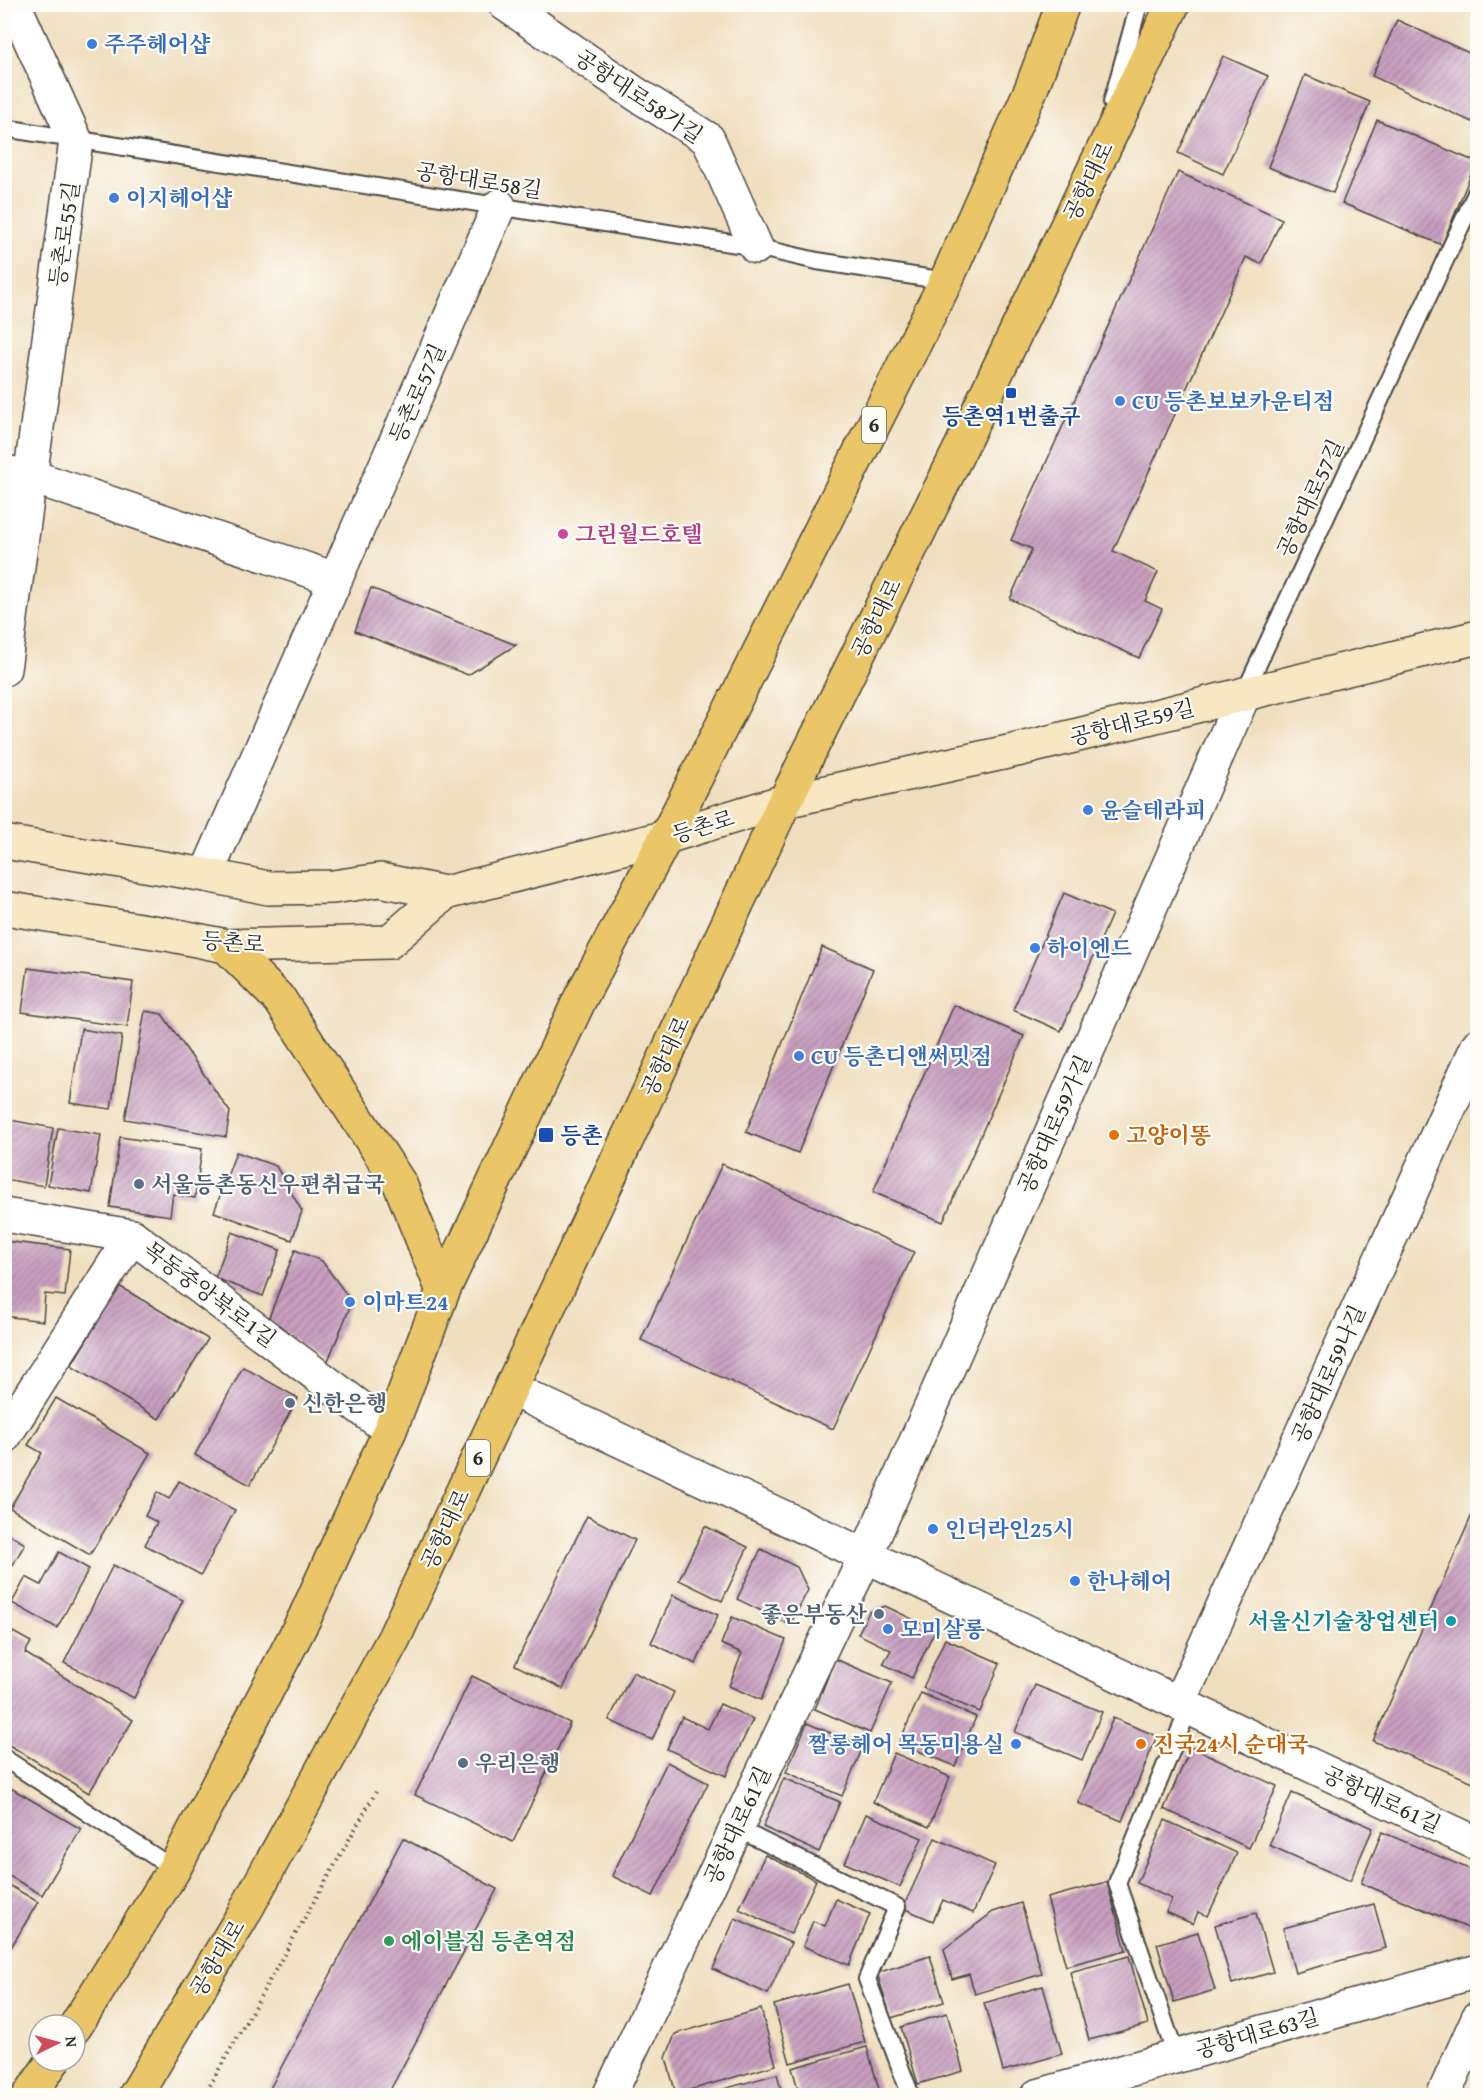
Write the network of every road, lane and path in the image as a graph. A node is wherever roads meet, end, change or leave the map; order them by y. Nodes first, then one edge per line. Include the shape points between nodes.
1 (14, 4) edge
2 (505, 4) edge
3 (1063, 4) edge
4 (1139, 4) edge
5 (1173, 4) edge
6 (4, 128) edge
7 (76, 141) junction
8 (1094, 169) junction
9 (1478, 189) edge
10 (499, 206) junction
11 (756, 247) junction
12 (946, 281) junction
13 (17, 474) edge
14 (335, 579) junction
15 (1478, 637) edge
16 (4, 669) edge
17 (1244, 694) junction
18 (785, 801) junction
19 (666, 837) junction
20 (4, 842) edge
21 (206, 875) junction
22 (445, 893) junction
23 (4, 908) edge
24 (226, 946) junction
25 (1478, 1045) edge
26 (4, 1215) edge
27 (132, 1236) junction
28 (442, 1291) junction
29 (511, 1389) junction
30 (390, 1430) junction
31 (4, 1437) edge
32 (866, 1555) junction
33 (1184, 1705) junction
34 (4, 1758) edge
35 (376, 1791) dead end
36 (736, 1828) junction
37 (1478, 1844) edge
38 (174, 1869) junction
39 (1478, 1971) edge
40 (84, 2013) edge
41 (1478, 2018) edge
42 (1176, 2056) junction
43 (45, 2073) edge
44 (49, 2073) edge
45 (28, 2096) edge
46 (39, 2096) edge
47 (135, 2096) edge
48 (204, 2096) edge
49 (609, 2096) edge
50 (911, 2096) edge
51 (1037, 2096) edge
52 (1443, 2096) edge

1 - 7 street
2 - 11 street, 공항대로58가길 via 708,139
3 - 12 main road, 6 via 1032,87
4 - 8 lane
5 - 8 main road, 공항대로 / 6
6 - 7 lane, 공항대로58길
7 - 10 lane, 공항대로58길
7 - 13 street, 등촌로55길
8 - 18 main road, 공항대로 / 6
9 - 17 lane, 공항대로57길
10 - 11 lane, 공항대로58길
10 - 14 street, 등촌로57길
11 - 12 lane, 공항대로58길 via 817,261
12 - 19 main road, 6
13 - 14 street
13 - 16 street, 등촌로55길
14 - 21 street, 등촌로57길
15 - 17 main road, 공항대로59길
17 - 18 main road, 공항대로59길 via 1017,750
17 - 32 street, 공항대로59가길
18 - 19 main road, 등촌로
18 - 29 main road, 공항대로 / 6
19 - 22 main road, 등촌로
19 - 28 main road, 6 via 580,999
20 - 21 main road, 등촌로
21 - 22 main road, 등촌로 via 268,888 333,887 380,880
22 - 24 main road, 등촌로 via 389,942
23 - 24 main road, 등촌로
24 - 28 main road via 280,1000 400,1184
25 - 33 street, 공항대로59나길
26 - 27 street, 목동중앙북로1길
27 - 30 street, 목동중앙북로1길
27 - 31 street
28 - 30 main road, 6
29 - 32 street, 공항대로61길
29 - 47 main road, 공항대로 / 6 via 394,1638 243,1915
30 - 38 main road, 6 via 305,1617
32 - 33 street, 공항대로61길
32 - 36 street, 공항대로61길
33 - 37 street, 공항대로61길
33 - 42 lane via 1117,1883
34 - 38 lane
35 - 48 path
36 - 49 street, 공항대로61길
36 - 50 lane via 897,1907 867,1979
38 - 40 main road, 6
39 - 42 street, 공항대로63길
41 - 52 street
42 - 51 street, 공항대로63길
43 - 45 main road
44 - 46 lane

